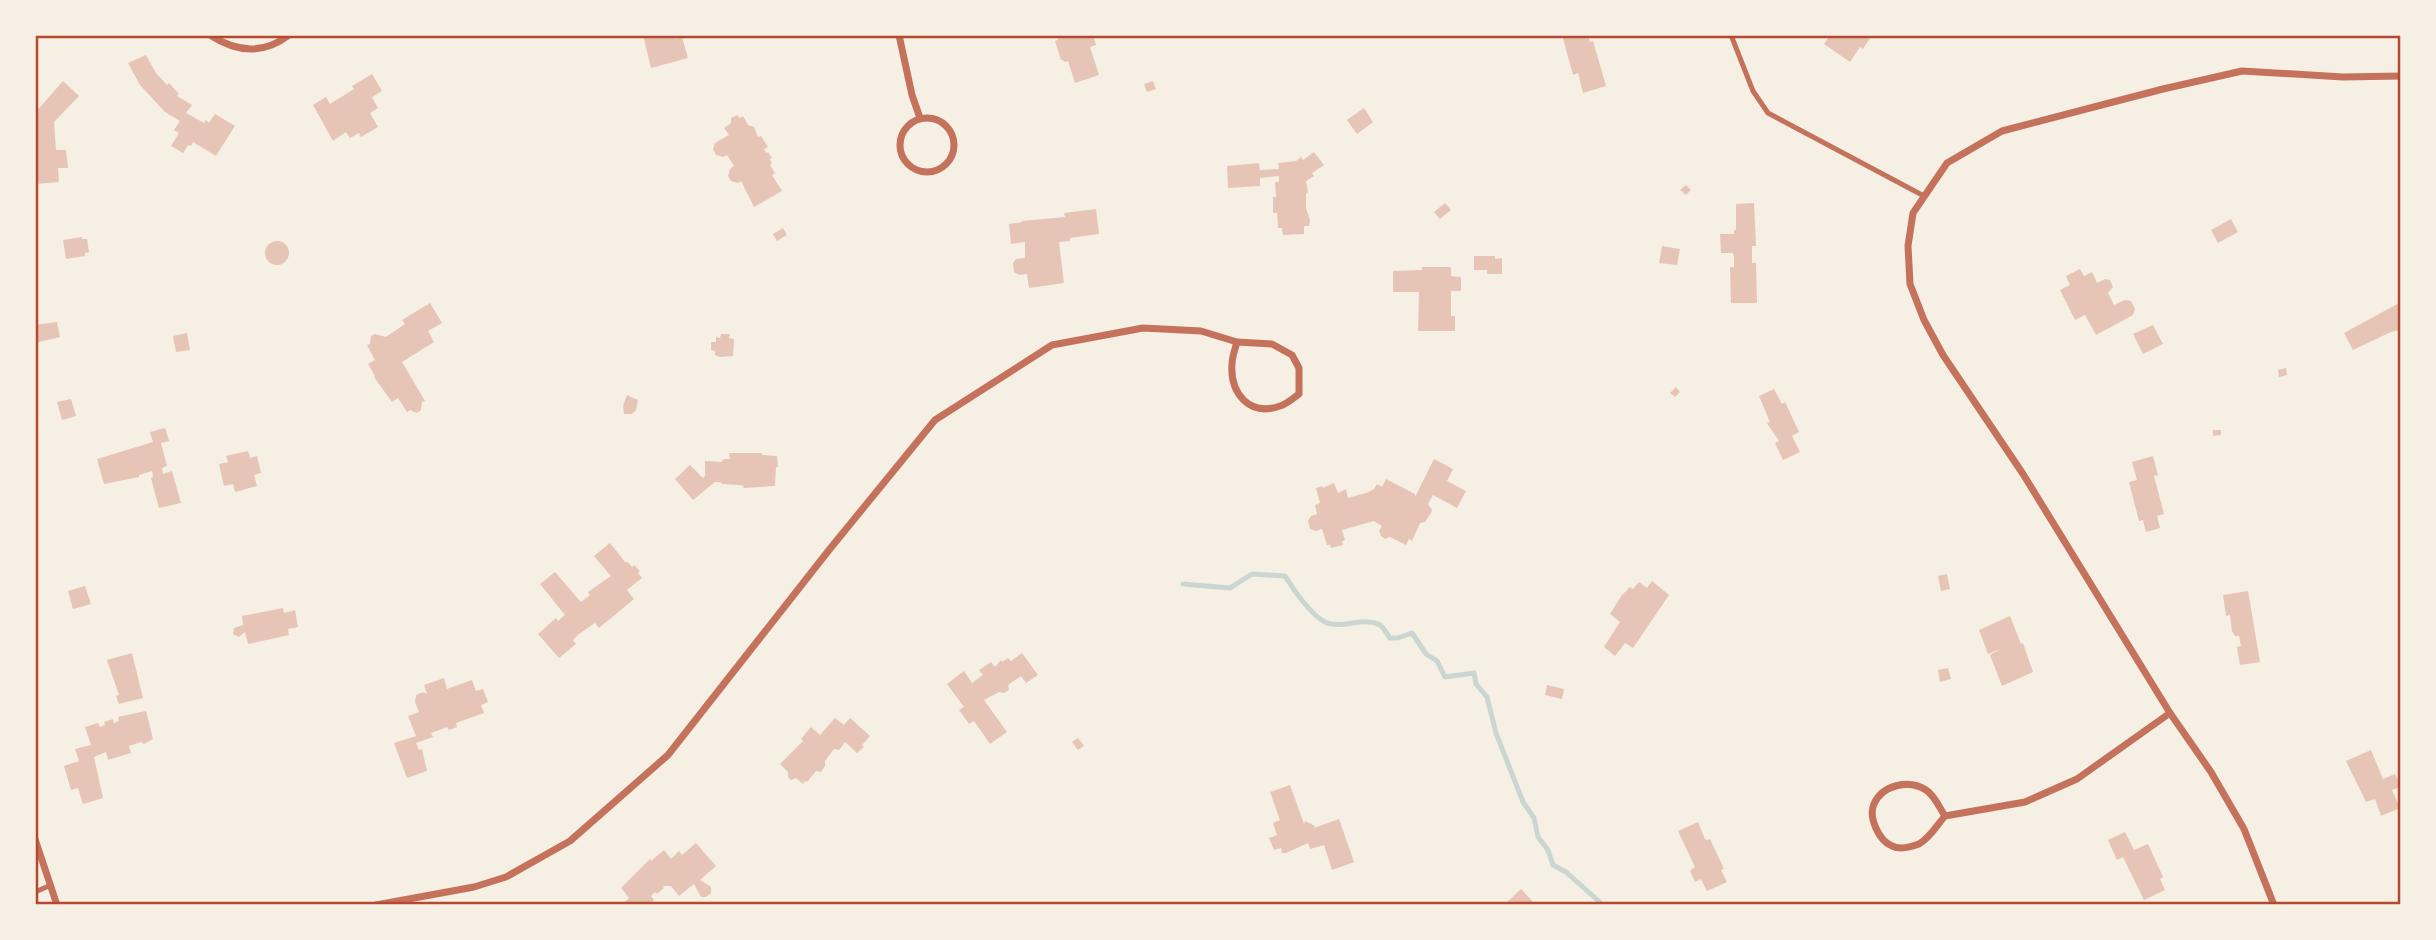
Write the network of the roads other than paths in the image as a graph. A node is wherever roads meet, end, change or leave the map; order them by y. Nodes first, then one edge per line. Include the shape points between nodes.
1 (210, 35) edge
2 (289, 35) edge
3 (899, 35) edge
4 (1731, 35) edge
5 (2401, 76) edge
6 (920, 118) junction
7 (1924, 196) junction
8 (1237, 342) junction
9 (2170, 713) junction
10 (1945, 816) junction
11 (35, 839) edge
12 (51, 885) junction
13 (35, 892) edge
14 (57, 905) edge
15 (376, 905) edge
16 (2274, 905) edge

1 - 2 street via 231,47 254,50 277,44
3 - 6 street
4 - 7 lane via 1753,91 1768,113
5 - 7 street via 2242,71 2151,92 2002,131 1947,163
6 - 6 street via 942,122 953,142 947,163 930,171 911,167 900,148 905,128
7 - 9 street via 1913,212 1908,246 1910,284 1924,320
8 - 8 street via 1231,365 1236,392 1248,404 1264,410 1282,406 1299,394 1298,368 1292,355 1272,344
8 - 15 street via 1201,331 1143,328 1052,345 935,420 668,755 570,841 506,877
9 - 10 street via 2067,784 2025,802
9 - 16 street via 2244,829
10 - 10 street via 1929,837 1905,848 1884,840 1872,813 1874,803 1887,789 1903,784 1927,791
11 - 12 street
12 - 13 lane
12 - 14 street

